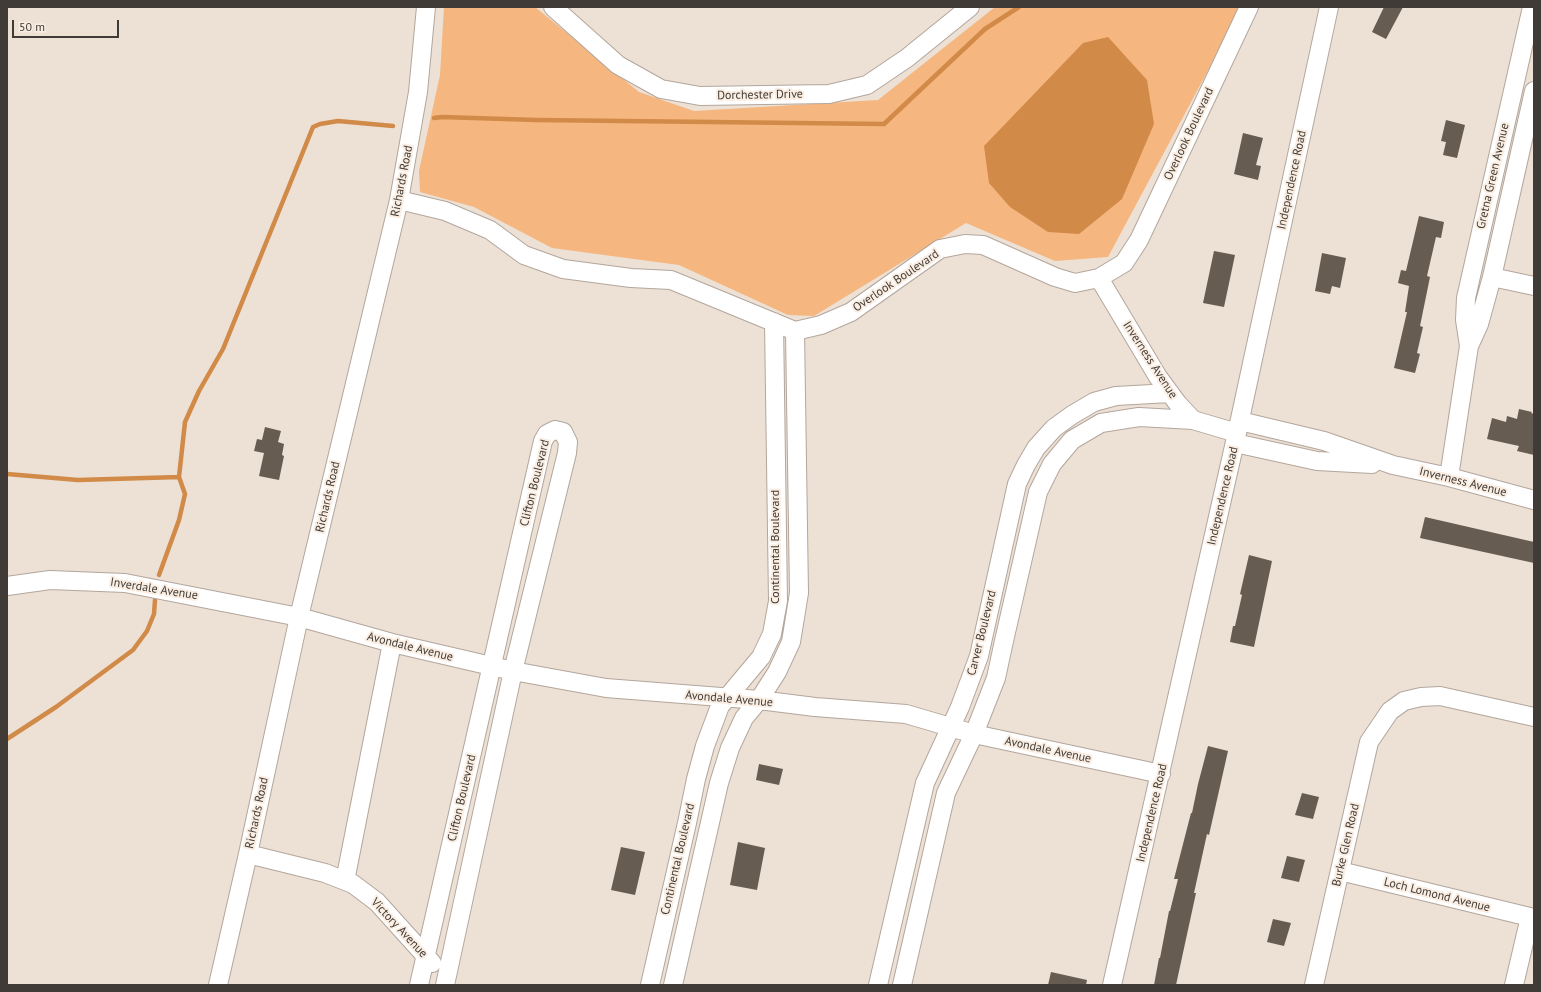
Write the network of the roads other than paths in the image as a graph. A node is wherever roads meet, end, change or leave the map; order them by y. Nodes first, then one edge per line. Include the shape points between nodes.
1 (426, 7) edge
2 (553, 7) edge
3 (970, 7) edge
4 (1249, 7) edge
5 (1330, 7) edge
6 (1532, 7) edge
7 (1534, 91) edge
8 (399, 200) junction
9 (1474, 259) junction
10 (1494, 270) junction
11 (1099, 278) junction
12 (1534, 286) edge
13 (1468, 289) junction
14 (1488, 294) junction
15 (774, 322) junction
16 (795, 331) junction
17 (1469, 346) junction
18 (1170, 393) junction
19 (1193, 420) junction
20 (1237, 432) junction
21 (1449, 477) junction
22 (1534, 500) edge
23 (7, 586) edge
24 (299, 617) junction
25 (392, 643) junction
26 (493, 667) junction
27 (513, 672) junction
28 (727, 698) junction
29 (759, 700) junction
30 (1534, 717) edge
31 (950, 727) junction
32 (974, 734) junction
33 (1161, 774) junction
34 (248, 854) junction
35 (1340, 871) junction
36 (346, 881) junction
37 (1532, 918) edge
38 (426, 956) junction
39 (447, 983) edge
40 (218, 985) edge
41 (419, 985) edge
42 (650, 985) edge
43 (673, 985) edge
44 (878, 985) edge
45 (902, 985) edge
46 (1112, 985) edge
47 (1314, 985) edge
48 (1514, 985) edge

1 - 8 street, Richards Road via 418,92
2 - 3 street, Dorchester Drive via 618,65 660,89 700,96 829,94 867,85 907,58
4 - 11 street, Overlook Boulevard via 1138,240 1124,263
5 - 20 street, Independence Road
6 - 9 street, Gretna Green Avenue
7 - 10 street, Gretna Green Avenue
8 - 15 street via 445,211 490,230 524,254 563,269 631,278 671,280
8 - 24 street, Richards Road
9 - 10 street
9 - 13 street, Gretna Green Avenue
10 - 12 street
10 - 14 street, Gretna Green Avenue
11 - 16 street, Overlook Boulevard via 1075,283 1055,277 983,245 965,244 940,250 851,312 821,325
11 - 18 street, Inverness Avenue
13 - 14 street
13 - 17 street, Gretna Green Avenue via 1465,320
14 - 17 street, Gretna Green Avenue
15 - 16 street
15 - 28 street, Continental Boulevard via 778,601 772,634 761,657
16 - 29 street, Continental Boulevard via 799,593 791,642 777,672
17 - 21 street, Gretna Green Avenue
18 - 19 street, Inverness Avenue
18 - 31 street, Carver Boulevard via 1116,396 1094,402 1054,428 1036,448 1017,484 979,656
19 - 20 street, Inverness Avenue
19 - 32 street, Carver Boulevard via 1139,417 1101,423 1072,440 1052,464 1038,492 996,678
20 - 21 street, Inverness Avenue via 1317,461 1393,465
20 - 33 street, Independence Road
21 - 22 street, Inverness Avenue
23 - 24 street, Inverdale Avenue via 50,580 125,583
24 - 25 street, Avondale Avenue
24 - 34 street, Richards Road
25 - 26 street, Avondale Avenue
25 - 36 street
26 - 27 street, Avondale Avenue
26 - 27 street, Clifton Boulevard via 543,441 547,434 555,430 563,432 568,442 567,453
26 - 38 street, Clifton Boulevard
27 - 28 street, Avondale Avenue via 606,688
27 - 39 street, Clifton Boulevard
28 - 29 street, Avondale Avenue
28 - 42 street, Continental Boulevard via 720,706 714,721 696,779
29 - 31 street, Avondale Avenue via 906,714
29 - 43 street, Continental Boulevard via 744,718 730,748 719,783
30 - 35 street, Burke Glen Road via 1440,696 1404,700 1390,711 1369,742
31 - 32 street, Avondale Avenue
31 - 44 street, Carver Boulevard via 935,758 922,795
32 - 33 street, Avondale Avenue
32 - 45 street, Carver Boulevard via 946,792
33 - 46 street, Independence Road
34 - 36 street, Victory Avenue via 325,873
34 - 40 street, Richards Road
35 - 37 street, Loch Lomond Avenue
35 - 47 street, Burke Glen Road
36 - 38 street, Victory Avenue via 377,902
37 - 48 street
38 - 39 street, Victory Avenue
38 - 41 street, Clifton Boulevard

